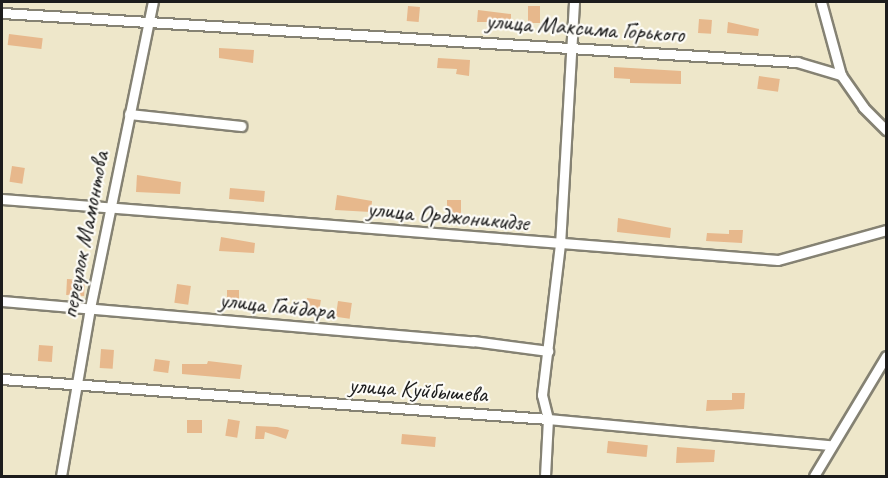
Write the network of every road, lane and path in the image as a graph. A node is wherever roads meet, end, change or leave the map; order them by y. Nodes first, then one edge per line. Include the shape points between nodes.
1 (153, 2) edge
2 (574, 2) edge
3 (821, 2) edge
4 (2, 13) edge
5 (149, 21) junction
6 (574, 46) junction
7 (841, 75) junction
8 (129, 114) junction
9 (241, 126) dead end
10 (886, 130) edge
11 (2, 199) edge
12 (111, 205) junction
13 (886, 230) edge
14 (560, 245) junction
15 (2, 301) edge
16 (90, 308) junction
17 (548, 351) junction
18 (886, 356) edge
19 (2, 379) edge
20 (78, 385) junction
21 (548, 419) junction
22 (830, 445) junction
23 (61, 477) edge
24 (545, 477) edge
25 (814, 477) edge

1 - 5 street, переулок Мамонтова
2 - 6 street
3 - 7 street
4 - 5 street, улица Максима Горького
5 - 6 street, улица Максима Горького
5 - 8 street, переулок Мамонтова
6 - 7 street, улица Максима Горького via 797,62
6 - 14 street
7 - 10 street via 863,107
8 - 9 street
8 - 12 street, переулок Мамонтова
11 - 12 street, улица Орджоникидзе
12 - 14 street, улица Орджоникидзе
12 - 16 street, переулок Мамонтова
13 - 14 street, улица Орджоникидзе via 778,260
14 - 17 street
15 - 16 street, улица Гайдара
16 - 17 street, улица Гайдара via 340,332 473,340
16 - 20 street, переулок Мамонтова
17 - 21 street via 542,394
18 - 22 street
19 - 20 street, улица Куйбышева
20 - 21 street, улица Куйбышева
20 - 23 street, переулок Мамонтова
21 - 22 street, улица Куйбышева
21 - 24 street
22 - 25 street

